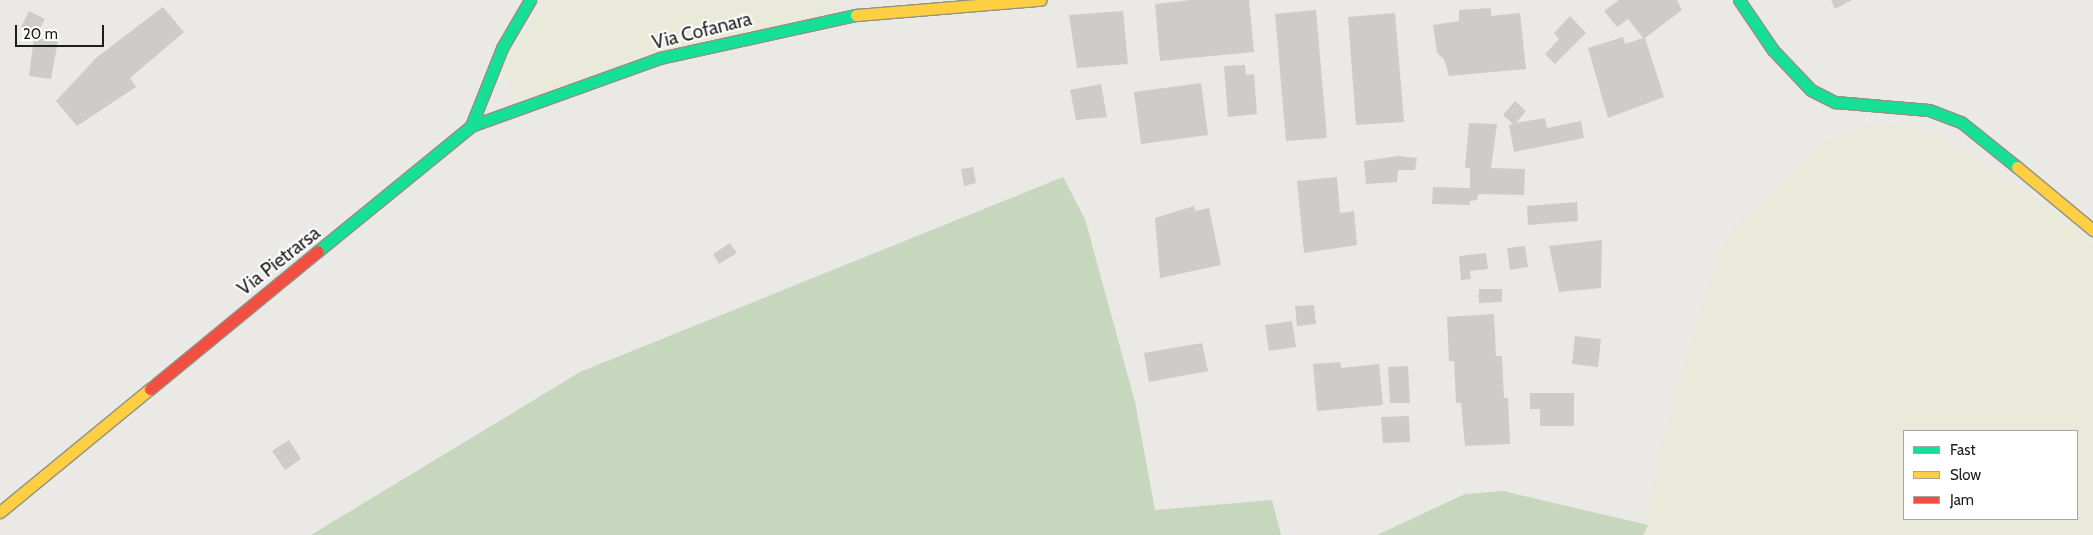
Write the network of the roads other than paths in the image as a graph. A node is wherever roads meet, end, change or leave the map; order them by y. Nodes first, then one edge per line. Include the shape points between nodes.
1 (530, 0) edge
2 (1040, 0) edge
3 (1739, 0) edge
4 (471, 126) junction
5 (2093, 230) edge
6 (0, 512) edge

1 - 4 street, Via Pietrarsa via 502,48
2 - 4 street, Via Cofanara via 836,17 660,58 527,110
3 - 5 street via 1773,50 1811,90 1835,102 1929,110 1961,122
4 - 6 street, Via Pietrarsa

